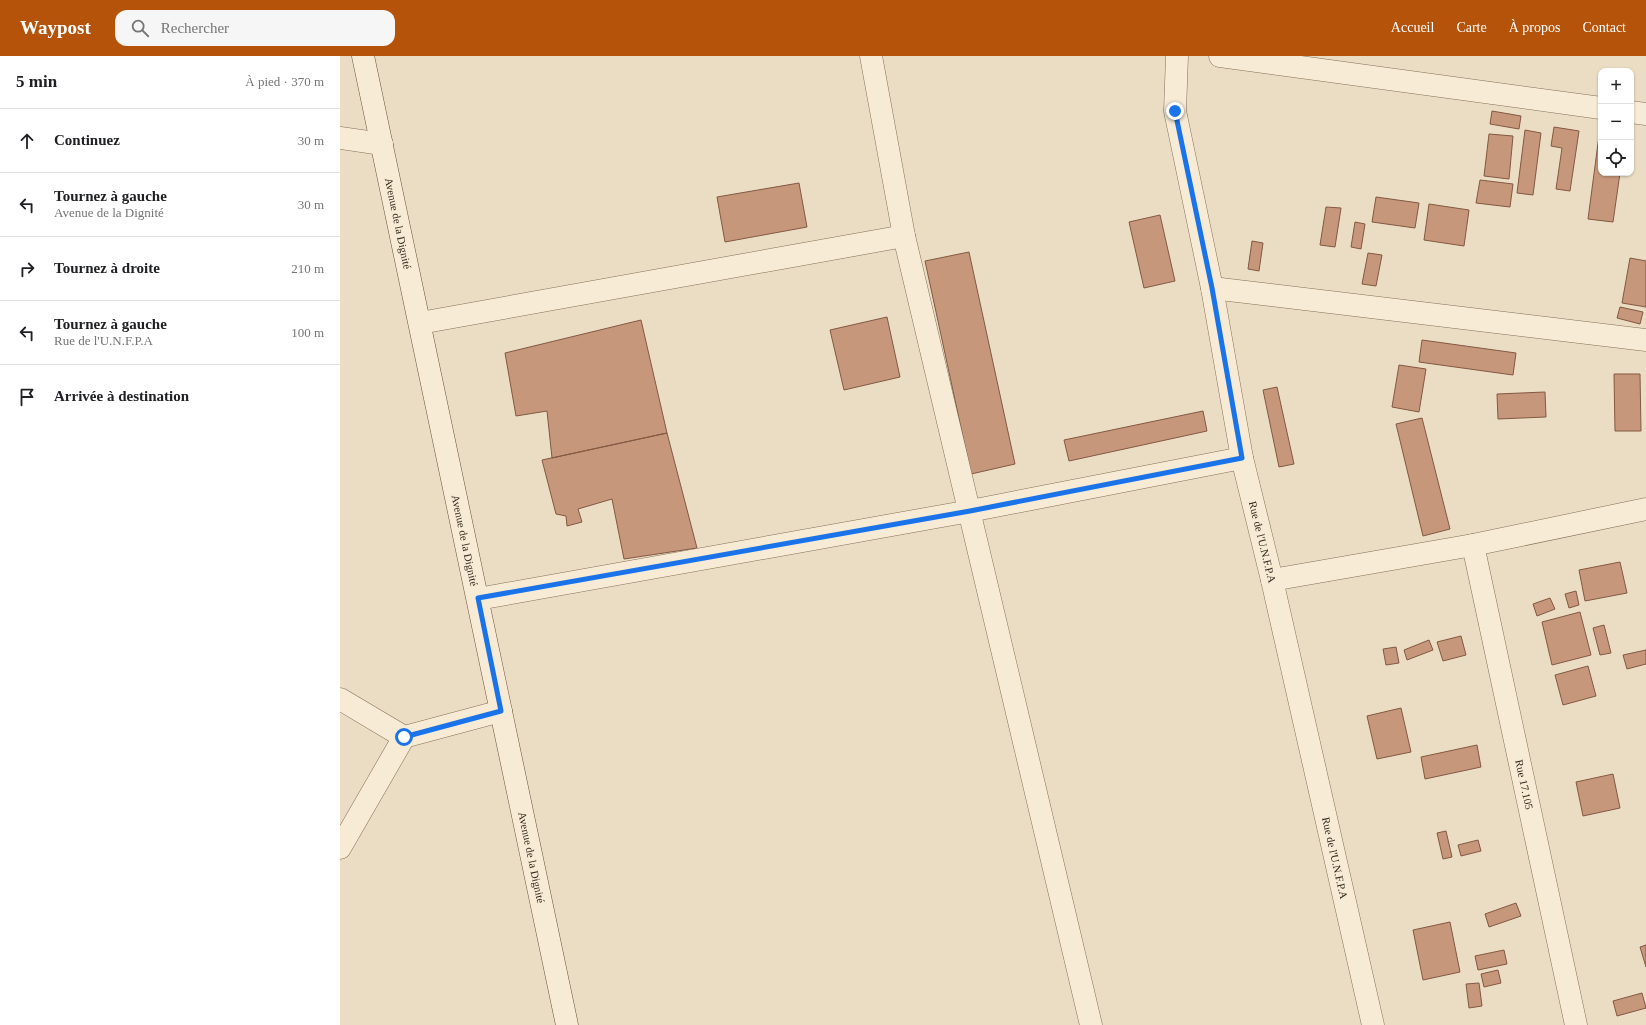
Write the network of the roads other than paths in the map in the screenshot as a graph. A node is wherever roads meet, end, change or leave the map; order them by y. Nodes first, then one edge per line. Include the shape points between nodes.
1 (364, 56) edge
2 (871, 56) edge
3 (1177, 56) edge
4 (1220, 56) edge
5 (1598, 108) edge
6 (1634, 112) edge
7 (1646, 114) edge
8 (340, 138) edge
9 (382, 144) junction
10 (904, 236) junction
11 (1212, 288) junction
12 (420, 323) junction
13 (1646, 340) edge
14 (1242, 458) junction
15 (1646, 509) edge
16 (970, 511) junction
17 (1473, 545) junction
18 (1272, 580) junction
19 (478, 598) junction
20 (340, 699) edge
21 (501, 711) junction
22 (404, 737) junction
23 (340, 848) edge
24 (567, 1025) edge
25 (1091, 1025) edge
26 (1373, 1025) edge
27 (1576, 1025) edge

1 - 9 street, Avenue de la Dignité
2 - 10 street
3 - 11 street, Rue de l'U.N.F.P.A via 1175,111
4 - 5 street
6 - 7 street
8 - 9 street
9 - 12 street, Avenue de la Dignité
10 - 12 street
10 - 16 street
11 - 13 street
11 - 14 street, Rue de l'U.N.F.P.A
12 - 19 street, Avenue de la Dignité
14 - 16 street
14 - 18 street, Rue de l'U.N.F.P.A
15 - 17 street
16 - 19 street
16 - 25 street
17 - 18 street
17 - 27 street, Rue 17.105
18 - 26 street, Rue de l'U.N.F.P.A
19 - 21 street, Avenue de la Dignité
20 - 22 street
21 - 22 street
21 - 24 street, Avenue de la Dignité
22 - 23 street

